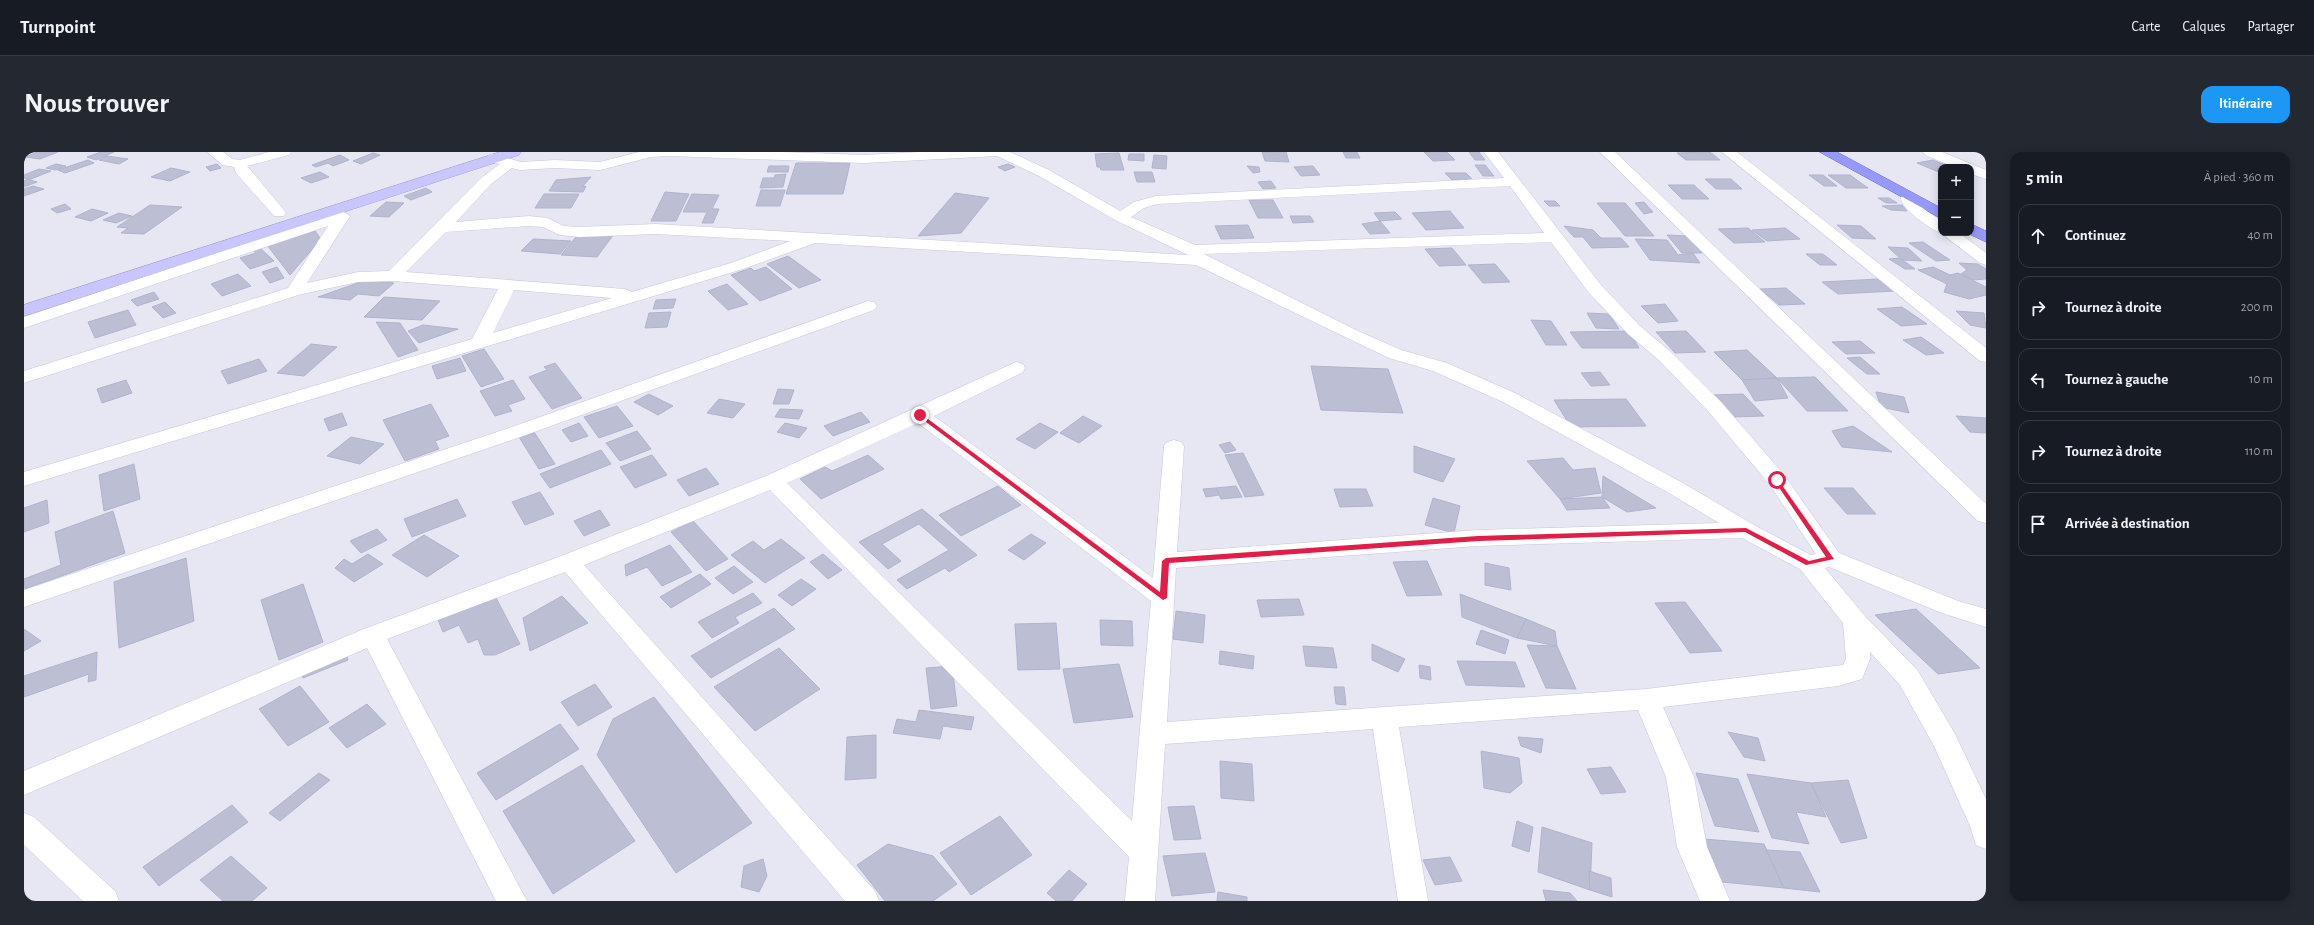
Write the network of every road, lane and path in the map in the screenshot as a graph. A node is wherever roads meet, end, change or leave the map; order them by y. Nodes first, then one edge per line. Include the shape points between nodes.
1 (214, 152) edge
2 (284, 152) edge
3 (475, 152) edge
4 (852, 152) edge
5 (1033, 152) edge
6 (1491, 152) edge
7 (1607, 152) edge
8 (1729, 152) edge
9 (1827, 152) edge
10 (1846, 152) edge
11 (1930, 152) edge
12 (1004, 154) edge
13 (512, 157) edge
14 (864, 160) junction
15 (240, 164) junction
16 (1959, 164) edge
17 (1974, 170) edge
18 (1986, 175) edge
19 (1514, 182) junction
20 (1908, 197) junction
21 (1938, 204) edge
22 (279, 212) junction
23 (1938, 212) edge
24 (1120, 217) junction
25 (264, 218) dead end
26 (1974, 221) edge
27 (1938, 226) edge
28 (234, 227) dead end
29 (1986, 227) edge
30 (442, 228) junction
31 (1974, 231) edge
32 (1952, 236) edge
33 (1557, 237) junction
34 (1986, 237) edge
35 (813, 238) junction
36 (1196, 255) junction
37 (1986, 260) edge
38 (393, 276) junction
39 (510, 284) junction
40 (294, 291) junction
41 (635, 295) junction
42 (24, 296) edge
43 (868, 306) dead end
44 (24, 311) edge
45 (24, 323) edge
46 (479, 343) junction
47 (1986, 357) edge
48 (1016, 368) dead end
49 (24, 377) edge
50 (920, 415) junction
51 (1174, 446) dead end
52 (24, 479) edge
53 (772, 481) junction
54 (1986, 516) edge
55 (1746, 530) junction
56 (1166, 561) junction
57 (1820, 561) junction
58 (569, 562) junction
59 (1163, 598) junction
60 (24, 599) edge
61 (1986, 618) edge
62 (1855, 621) junction
63 (373, 635) junction
64 (1646, 699) junction
65 (1384, 717) junction
66 (1152, 734) junction
67 (24, 783) edge
68 (24, 826) edge
69 (1986, 836) edge
70 (1144, 853) junction
71 (104, 901) edge
72 (512, 901) edge
73 (864, 901) edge
74 (1140, 901) edge
75 (1414, 901) edge
76 (1715, 901) edge

1 - 15 street via 228,162
2 - 15 street
3 - 22 main road
4 - 14 street
5 - 12 street
6 - 19 street
7 - 54 street
8 - 47 street
9 - 20 main road
10 - 21 main road
11 - 16 street
12 - 14 street
12 - 24 street
13 - 14 street via 520,166 600,166 651,153 669,152
13 - 30 street
13 - 44 main road via 494,158
15 - 22 street via 241,170
17 - 18 street
19 - 24 street via 1156,200 1139,205
19 - 33 street
20 - 23 main road
20 - 27 street via 1919,212
22 - 25 main road
24 - 36 street
26 - 29 main road
28 - 42 main road
30 - 35 street via 528,221 547,223 560,230 579,232 656,230
30 - 38 street
31 - 34 main road
32 - 37 street
33 - 36 street
33 - 57 street via 1595,289 1715,407 1777,480
35 - 36 street
35 - 41 street via 737,266
36 - 55 street via 1350,334 1395,354 1440,367 1510,398 1676,488
38 - 39 street
38 - 40 street via 358,277
39 - 41 street
39 - 46 street
40 - 45 street via 342,216
40 - 49 street
41 - 46 street
43 - 60 street via 516,432
46 - 52 street
48 - 50 street
50 - 53 street
50 - 59 street
51 - 56 street
53 - 58 street
53 - 70 street
55 - 56 street via 1478,538
55 - 57 street
56 - 59 street
57 - 61 street
57 - 62 street
58 - 63 street
58 - 73 street
59 - 66 street
62 - 64 street via 1858,659 1853,672 1838,676
62 - 69 street via 1910,678 1946,742 1984,826
63 - 67 street
63 - 72 street
64 - 65 street
64 - 76 street via 1680,777 1692,847
65 - 66 street
65 - 75 street
66 - 70 street
68 - 71 street
70 - 74 street

